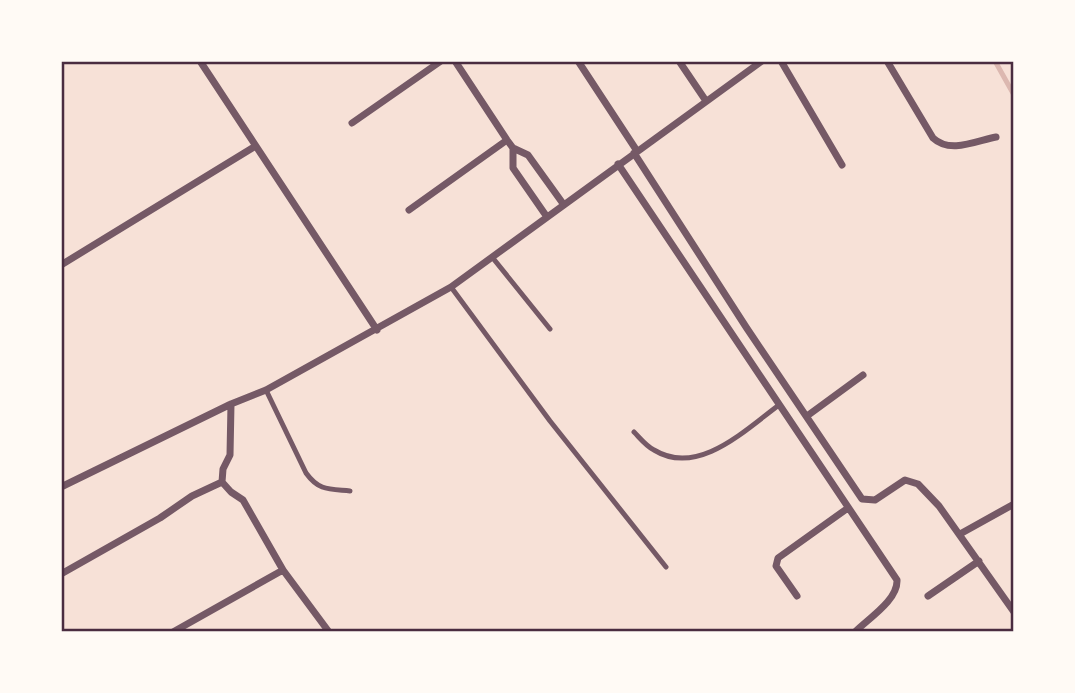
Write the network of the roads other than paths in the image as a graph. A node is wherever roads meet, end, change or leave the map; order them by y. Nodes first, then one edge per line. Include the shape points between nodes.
1 (200, 61) edge
2 (441, 61) edge
3 (455, 61) edge
4 (578, 61) edge
5 (679, 61) edge
6 (762, 61) edge
7 (781, 61) edge
8 (887, 61) edge
9 (706, 101) junction
10 (352, 123) dead end
11 (996, 136) dead end
12 (507, 140) junction
13 (254, 147) junction
14 (513, 148) junction
15 (635, 152) junction
16 (618, 164) junction
17 (842, 165) dead end
18 (564, 205) junction
19 (409, 210) dead end
20 (547, 217) junction
21 (492, 257) junction
22 (61, 265) edge
23 (451, 287) junction
24 (550, 329) dead end
25 (377, 330) junction
26 (863, 375) dead end
27 (266, 390) junction
28 (231, 404) junction
29 (779, 405) junction
30 (807, 416) junction
31 (634, 432) dead end
32 (222, 482) junction
33 (61, 487) edge
34 (350, 491) dead end
35 (1014, 504) edge
36 (848, 508) junction
37 (960, 534) junction
38 (979, 561) junction
39 (666, 567) dead end
40 (283, 570) junction
41 (61, 574) edge
42 (797, 596) dead end
43 (928, 596) dead end
44 (1014, 611) edge
45 (173, 632) edge
46 (329, 632) edge
47 (855, 632) edge

1 - 13 street
2 - 10 street
3 - 12 street
4 - 15 street
5 - 9 street
6 - 9 street
7 - 17 street
8 - 11 street via 939,144 949,147
9 - 15 street
12 - 14 street
12 - 19 street
13 - 22 street
13 - 25 street
14 - 18 street via 528,155
14 - 20 street via 513,169
15 - 16 street
15 - 30 street
16 - 18 street
16 - 29 street
18 - 20 street
20 - 21 street
21 - 23 street
21 - 24 lane
23 - 25 street
23 - 39 lane
25 - 27 street
26 - 30 street
27 - 28 street
27 - 34 lane via 313,484
28 - 32 street via 230,455
28 - 33 street
29 - 31 lane via 735,438 684,460 654,451
29 - 36 street
30 - 37 street via 862,499 875,500 912,480
32 - 40 street via 243,500
32 - 41 street
35 - 37 street
36 - 42 street via 778,558 776,566
36 - 47 street via 897,580 898,589
37 - 38 street
38 - 43 street
38 - 44 street
40 - 45 street
40 - 46 street

